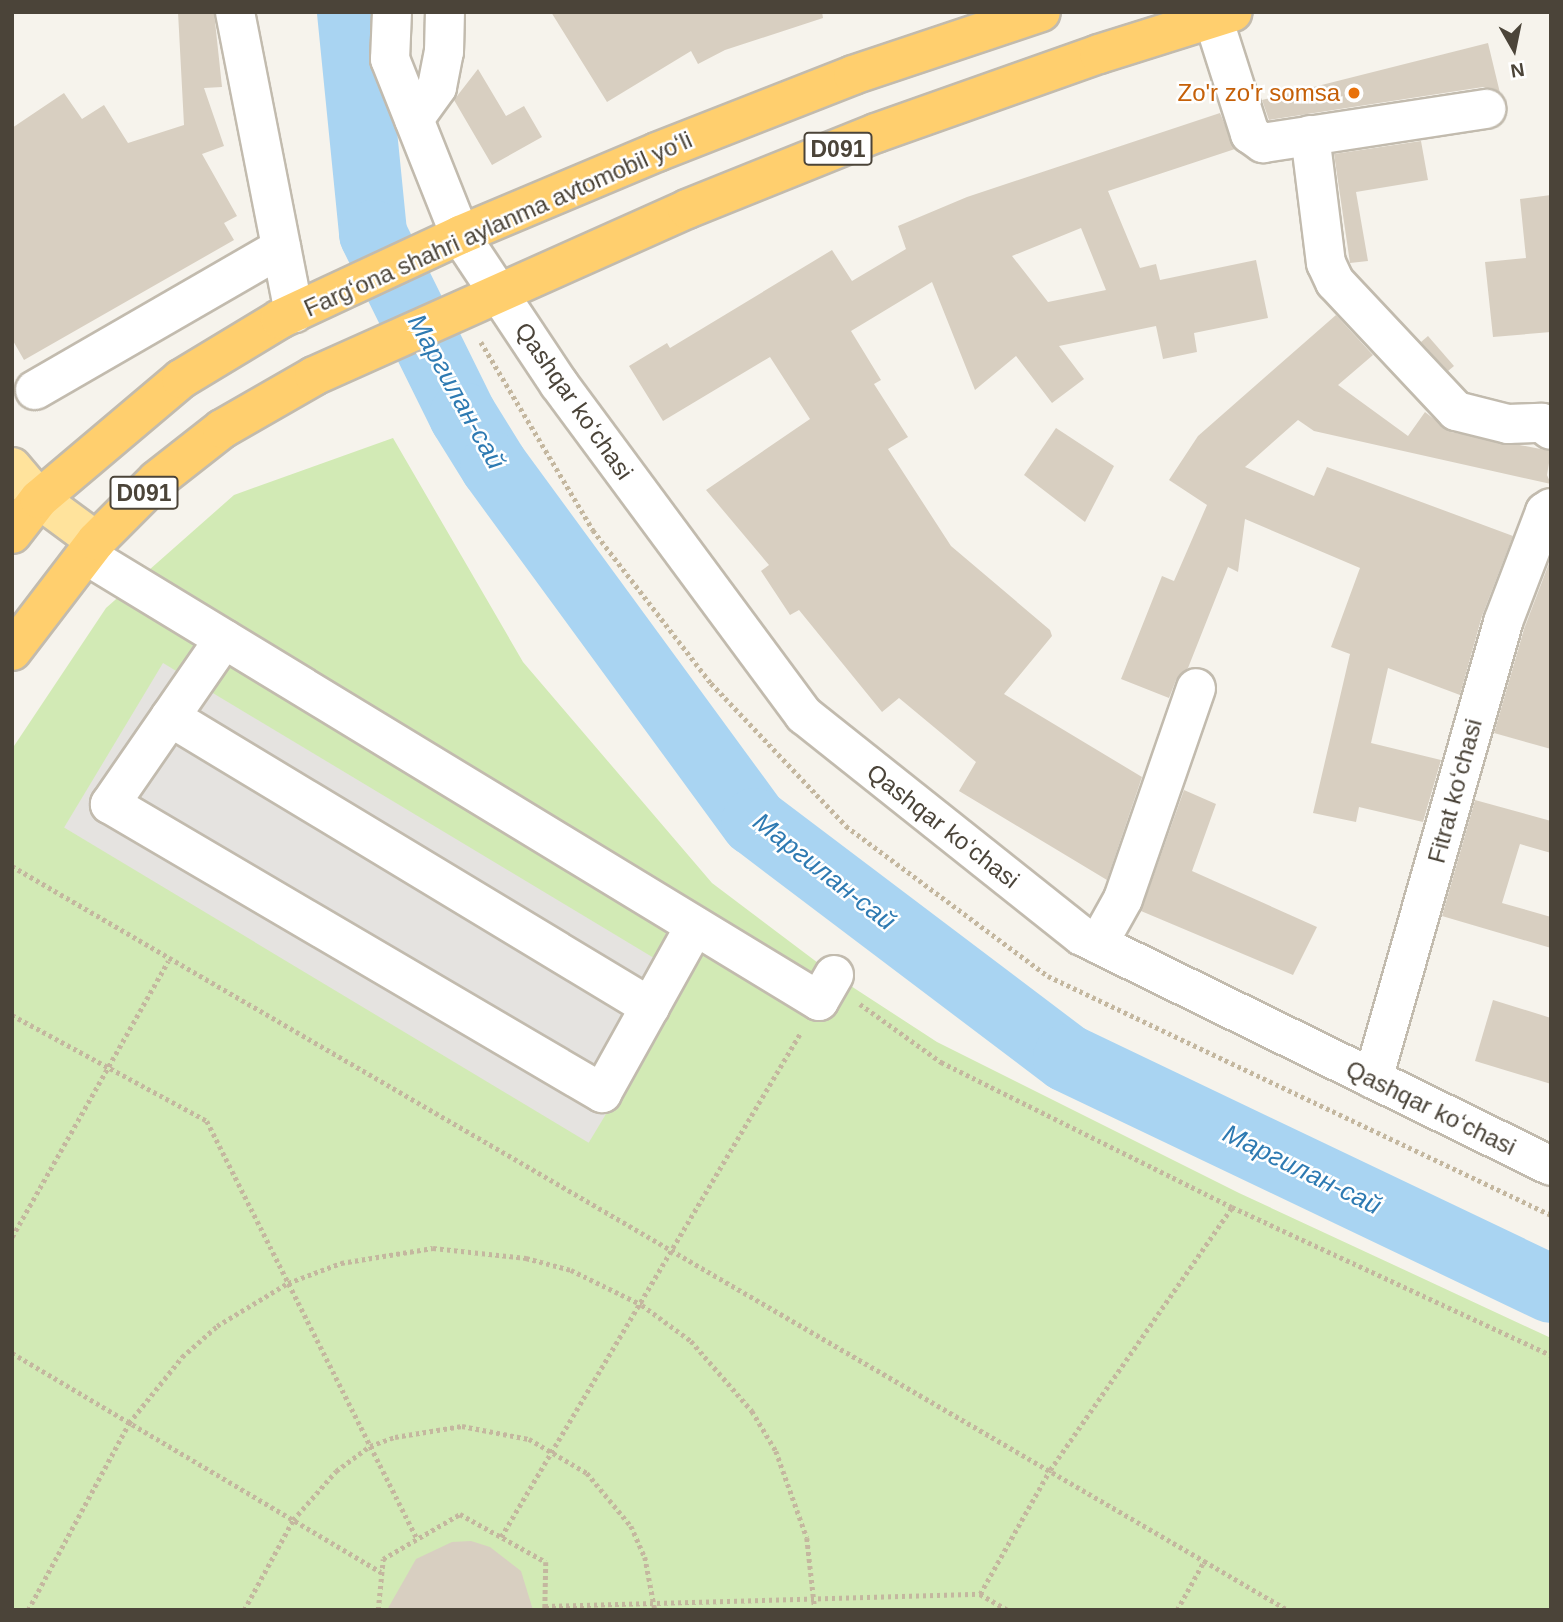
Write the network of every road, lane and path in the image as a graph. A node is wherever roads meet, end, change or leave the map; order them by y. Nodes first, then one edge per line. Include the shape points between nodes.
1 (235, 12) edge
2 (392, 12) edge
3 (445, 12) edge
4 (1041, 12) edge
5 (1223, 15) edge
6 (1486, 109) dead end
7 (414, 119) junction
8 (1310, 135) junction
9 (460, 235) junction
10 (281, 248) junction
11 (498, 292) junction
12 (287, 316) junction
13 (36, 390) dead end
14 (1551, 429) edge
15 (12, 467) edge
16 (39, 499) junction
17 (1551, 508) edge
18 (12, 534) edge
19 (91, 548) junction
20 (224, 639) junction
21 (12, 651) edge
22 (1196, 688) dead end
23 (170, 717) junction
24 (12, 866) edge
25 (695, 926) junction
26 (1098, 944) junction
27 (168, 961) junction
28 (828, 986) junction
29 (650, 1007) junction
30 (12, 1015) edge
31 (108, 1067) junction
32 (1373, 1079) junction
33 (1551, 1166) edge
34 (1232, 1207) junction
35 (12, 1237) edge
36 (670, 1251) junction
37 (288, 1283) junction
38 (642, 1305) junction
39 (12, 1353) edge
40 (1551, 1355) edge
41 (130, 1423) junction
42 (370, 1446) junction
43 (553, 1451) junction
44 (1050, 1470) junction
45 (293, 1520) junction
46 (501, 1537) junction
47 (417, 1539) junction
48 (1204, 1561) junction
49 (382, 1572) junction
50 (980, 1594) junction
51 (815, 1599) junction
52 (654, 1603) junction
53 (545, 1608) edge
54 (28, 1610) edge
55 (244, 1610) edge
56 (377, 1610) edge
57 (655, 1610) edge
58 (815, 1610) edge
59 (1008, 1610) edge
60 (1177, 1610) edge
61 (1288, 1610) edge

1 - 10 street
2 - 7 street, Qashqar koʻchasi via 390,60
3 - 7 street via 437,87
4 - 9 highway, Fargʻona shahri aylanma avtomobil yoʻli / D091 via 853,75
5 - 8 street via 1250,134 1263,143
5 - 11 highway, D091 via 876,133
6 - 8 street
7 - 9 street, Qashqar koʻchasi
8 - 14 street via 1326,263 1335,282 1456,411 1508,424 1542,423
9 - 11 street, Qashqar koʻchasi
9 - 12 highway, Fargʻona shahri aylanma avtomobil yoʻli / D091
10 - 12 street
10 - 13 street
11 - 19 highway, D091 via 314,376 222,429 157,480
11 - 26 street, Qashqar koʻchasi via 559,384 804,715
12 - 16 highway, Fargʻona shahri aylanma avtomobil yoʻli / D091 via 181,379
15 - 16 main road
16 - 18 highway, Fargʻona shahri aylanma avtomobil yoʻli / D091
16 - 19 main road
17 - 32 street, Fitrat koʻchasi via 1545,512 1503,622
19 - 20 street
19 - 21 highway, D091
20 - 23 street
20 - 25 street
22 - 26 street via 1123,899
23 - 29 street
23 - 29 street via 110,804 603,1093
24 - 27 path
25 - 28 street
25 - 29 street
26 - 32 street, Qashqar koʻchasi
27 - 31 path
27 - 36 path
28 - 34 path via 941,1062
28 - 36 path
30 - 31 path
31 - 35 path
31 - 37 path via 207,1121
32 - 33 street, Qashqar koʻchasi
34 - 40 path
34 - 44 path
36 - 38 path
36 - 44 path
37 - 38 path via 341,1263 387,1253 480,1250 571,1270
37 - 41 path via 216,1326 150,1391
37 - 42 path
38 - 43 path
38 - 51 path via 691,1341 723,1374 770,1441 794,1493 807,1538
39 - 41 path
41 - 45 path
41 - 54 path
42 - 43 path via 428,1429 462,1426 508,1433
42 - 45 path via 336,1471
42 - 47 path
43 - 46 path
43 - 52 path via 587,1473 631,1526 645,1557
44 - 48 path
44 - 50 path
45 - 49 path
45 - 55 path
46 - 47 path via 460,1514
46 - 53 path via 546,1562
47 - 49 path via 383,1559
48 - 60 path
48 - 61 path
49 - 56 path
50 - 51 path
50 - 59 path
51 - 52 path
51 - 58 path
52 - 53 path
52 - 57 path

